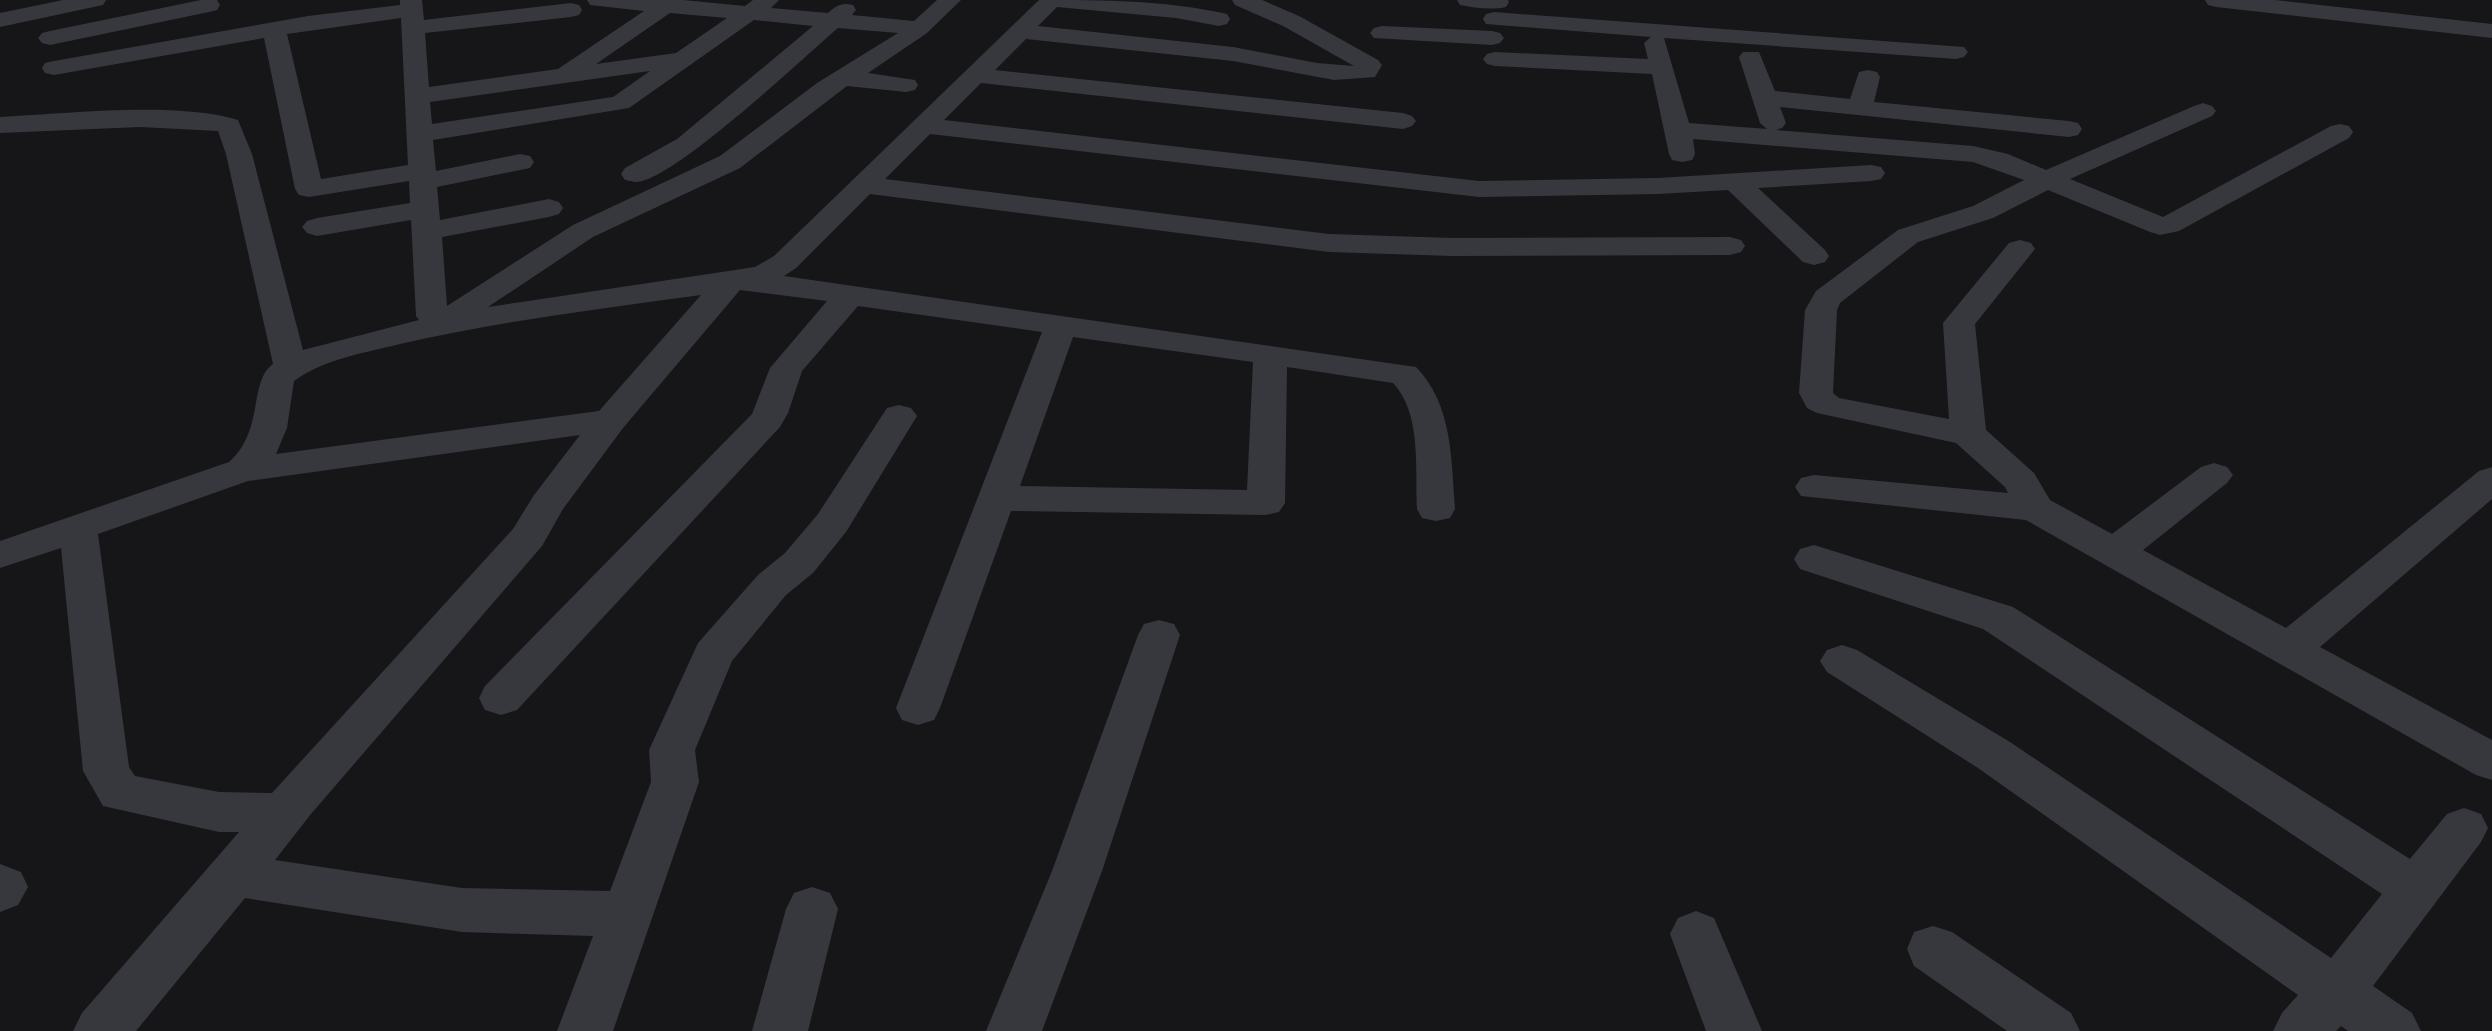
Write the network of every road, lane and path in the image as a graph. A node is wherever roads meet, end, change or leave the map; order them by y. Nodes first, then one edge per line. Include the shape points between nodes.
1 (95, 0) edge
2 (598, 0) edge
3 (857, 0) edge
4 (950, 0) edge
5 (1052, 0) edge
6 (1242, 0) edge
7 (1468, 0) edge
8 (2216, 0) edge
9 (669, 3) edge
10 (578, 5) edge
11 (759, 6) edge
12 (214, 8) edge
13 (411, 13) edge
14 (1219, 19) dead end
15 (0, 20) edge
16 (834, 20) junction
17 (919, 28) junction
18 (274, 29) junction
19 (543, 30) dead end
20 (1653, 30) junction
21 (1020, 31) junction
22 (2492, 31) edge
23 (1496, 32) edge
24 (1382, 33) dead end
25 (50, 38) dead end
26 (207, 41) junction
27 (1956, 52) dead end
28 (1751, 57) dead end
29 (684, 59) junction
30 (1662, 67) junction
31 (54, 68) dead end
32 (976, 75) junction
33 (561, 76) junction
34 (1868, 77) dead end
35 (843, 78) junction
36 (906, 85) dead end
37 (417, 96) junction
38 (1765, 98) junction
39 (1860, 108) junction
40 (2203, 111) dead end
41 (512, 121) junction
42 (1403, 121) dead end
43 (0, 125) edge
44 (924, 126) junction
45 (2070, 128) dead end
46 (1678, 130) junction
47 (2340, 132) dead end
48 (419, 134) junction
49 (1779, 138) junction
50 (1871, 173) dead end
51 (635, 174) dead end
52 (2046, 180) junction
53 (1734, 181) junction
54 (864, 184) junction
55 (1691, 184) junction
56 (424, 198) junction
57 (549, 208) dead end
58 (317, 226) dead end
59 (1731, 246) dead end
60 (2020, 249) dead end
61 (1814, 256) dead end
62 (738, 281) junction
63 (849, 296) junction
64 (442, 324) junction
65 (1061, 326) junction
66 (1270, 354) junction
67 (290, 366) junction
68 (899, 416) dead end
69 (610, 420) junction
70 (1968, 434) junction
71 (242, 470) junction
72 (2214, 475) dead end
73 (2492, 479) edge
74 (1814, 487) dead end
75 (996, 498) junction
76 (2035, 508) junction
77 (1436, 509) dead end
78 (78, 528) junction
79 (2115, 552) junction
80 (0, 555) edge
81 (1814, 559) dead end
82 (1159, 635) dead end
83 (2288, 649) junction
84 (1842, 660) dead end
85 (501, 698) dead end
86 (918, 708) dead end
87 (2492, 762) edge
88 (283, 813) junction
89 (2464, 828) dead end
90 (234, 875) junction
91 (2416, 889) junction
92 (812, 909) dead end
93 (627, 914) junction
94 (1696, 934) dead end
95 (1933, 949) dead end
96 (2336, 992) junction
97 (101, 1031) edge
98 (585, 1031) edge
99 (780, 1031) edge
100 (1014, 1031) edge
101 (1734, 1031) edge
102 (2052, 1031) edge
103 (2301, 1031) edge
104 (2393, 1031) edge

1 - 15 street
2 - 9 street
3 - 16 street
4 - 17 street
5 - 14 street
5 - 21 street
6 - 21 street via 1370,65 1366,72 1352,72 1277,64 1237,54
7 - 23 street
8 - 22 street
9 - 11 street
9 - 33 street
10 - 13 street
10 - 19 street
11 - 16 street
11 - 29 street
12 - 25 street
12 - 26 street
13 - 18 street
13 - 37 street
16 - 17 street
16 - 51 street via 686,145
17 - 35 street
18 - 26 street
18 - 56 street via 309,189
20 - 23 street
20 - 27 street
20 - 30 street
21 - 32 street
23 - 24 street
23 - 30 street
26 - 31 street
28 - 38 street
29 - 33 street
29 - 41 street via 620,103
30 - 46 street
32 - 42 street
32 - 44 street
33 - 37 street
34 - 39 street
35 - 36 street
35 - 64 street via 730,162 583,231
37 - 48 street
38 - 39 street
38 - 49 street
39 - 45 street
40 - 52 street
41 - 48 street
41 - 56 street via 528,171
43 - 67 street via 139,119 229,125
44 - 54 street
44 - 55 street via 1479,189
46 - 49 street
46 - 55 street
47 - 52 street via 2169,225 2149,224
48 - 56 street
49 - 52 street via 1973,154
50 - 53 street
52 - 70 street via 1983,212 1908,236 1828,298 1821,310 1819,401
53 - 55 street
53 - 61 street
54 - 59 street via 1329,243
54 - 62 street via 785,262 766,274
56 - 57 street
56 - 58 street
56 - 64 street via 432,316
60 - 70 street via 1959,323
62 - 63 street
62 - 64 street
62 - 69 street
63 - 65 street
63 - 85 street via 787,368 767,419
64 - 67 street
65 - 66 street
65 - 75 street
66 - 75 street via 1266,503
66 - 77 street via 1392,371 1413,381 1421,392 1428,420
67 - 71 street via 277,377 273,419 256,459
68 - 93 street via 832,523 713,654 672,750 675,782
69 - 71 street
69 - 88 street via 528,537
70 - 76 street via 2021,481
71 - 78 street
72 - 79 street
73 - 83 street
74 - 76 street
75 - 86 street
76 - 79 street
78 - 80 street
78 - 88 street via 106,771 120,792 219,812
79 - 83 street
81 - 91 street via 1998,618
82 - 100 street via 1077,870
83 - 87 street
84 - 96 street via 1994,755
88 - 90 street
89 - 91 street
90 - 93 street via 462,910
90 - 97 street
91 - 96 street
92 - 99 street
93 - 98 street
94 - 101 street
95 - 102 street
96 - 103 street
96 - 104 street

